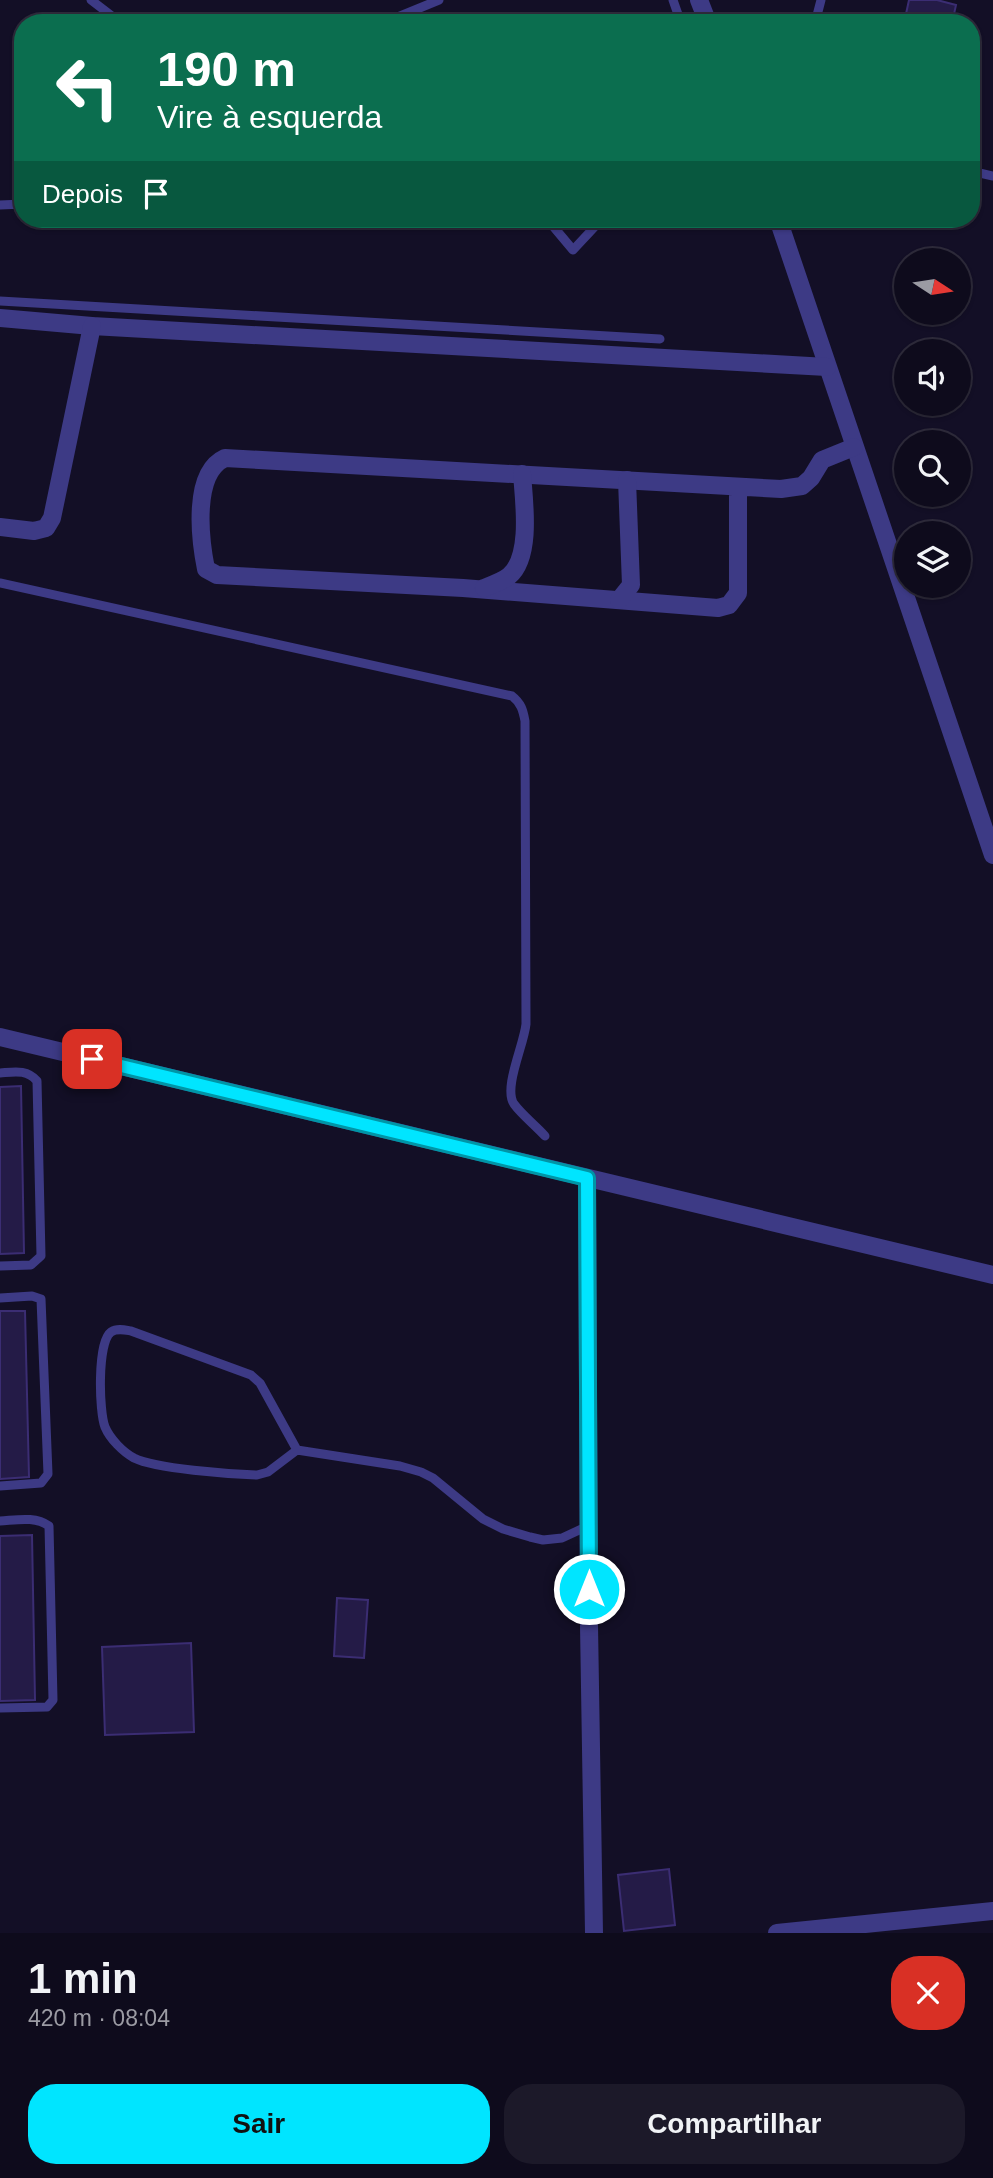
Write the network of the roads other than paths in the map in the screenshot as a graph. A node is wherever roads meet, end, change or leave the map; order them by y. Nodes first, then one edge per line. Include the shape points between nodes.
1 (91, 0) edge
2 (439, 0) edge
3 (109, 14) edge
4 (405, 14) edge
5 (555, 228) edge
6 (594, 228) edge
7 (781, 228) edge
8 (0, 301) edge
9 (0, 318) edge
10 (92, 326) junction
11 (660, 339) dead end
12 (827, 367) junction
13 (854, 447) junction
14 (522, 474) junction
15 (627, 480) junction
16 (738, 487) junction
17 (0, 527) edge
18 (0, 583) edge
19 (482, 590) junction
20 (619, 600) junction
21 (993, 855) edge
22 (0, 1037) edge
23 (0, 1073) edge
24 (545, 1136) dead end
25 (587, 1178) junction
26 (0, 1266) edge
27 (993, 1275) edge
28 (0, 1298) edge
29 (297, 1450) junction
30 (0, 1486) edge
31 (0, 1521) edge
32 (589, 1526) junction
33 (0, 1708) edge
34 (993, 1911) edge
35 (594, 1933) edge
36 (777, 1933) edge

1 - 3 lane
2 - 4 lane
5 - 6 lane via 573,250
7 - 12 street
8 - 11 lane
9 - 10 street
10 - 12 street
10 - 17 street via 52,518 46,528 34,531
12 - 13 street
13 - 16 street via 822,460 802,486
13 - 21 street
14 - 15 street
14 - 19 street via 525,535 519,562 509,576
14 - 19 street via 225,458 209,471 200,540 206,569 217,575
15 - 16 street
15 - 20 street via 631,585
16 - 20 street via 738,593 729,605
18 - 24 lane via 517,700 525,721 526,1024 509,1093
19 - 20 street
22 - 25 street
23 - 26 lane via 25,1072 37,1081 41,1256 31,1265
25 - 27 street
25 - 32 street
28 - 30 lane via 41,1299 48,1474 41,1483
29 - 29 lane via 260,1383 250,1375 131,1331 111,1332 106,1338 101,1355 105,1426 134,1458 151,1464 257,1475
29 - 32 lane via 421,1472 483,1519 530,1537 562,1538
31 - 33 lane via 34,1519 49,1526 53,1700 47,1707
32 - 35 street
34 - 36 street

